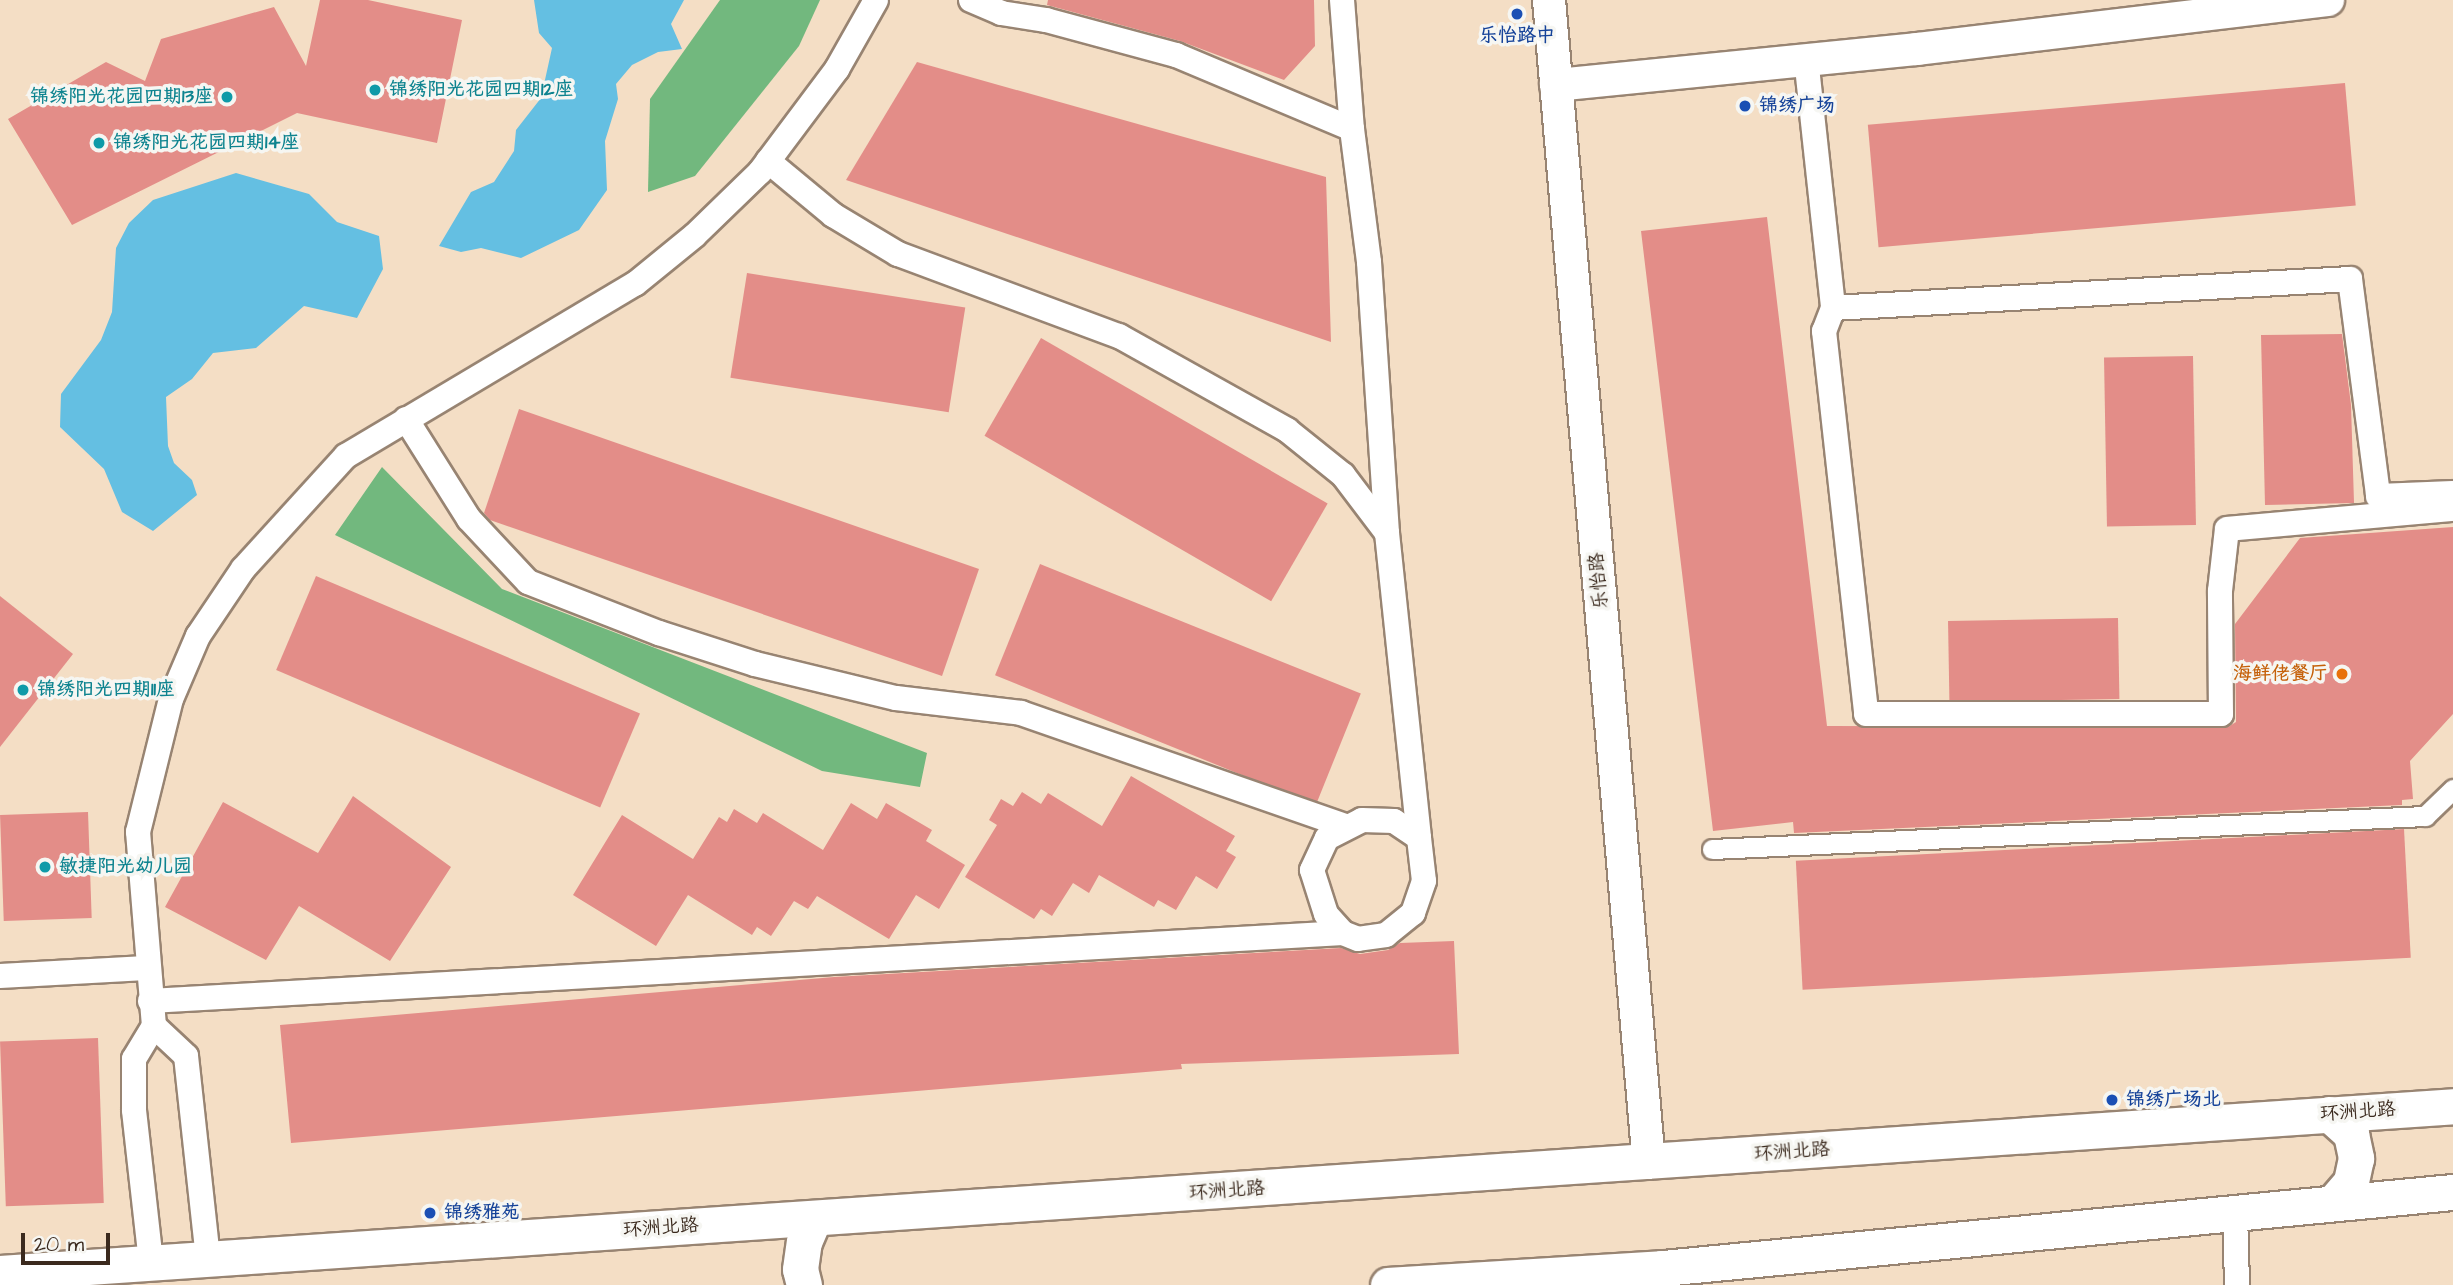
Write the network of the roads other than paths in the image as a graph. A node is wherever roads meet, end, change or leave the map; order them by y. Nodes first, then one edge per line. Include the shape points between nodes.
1 (876, 0) edge
2 (971, 0) edge
3 (1342, 0) edge
4 (1549, 0) edge
5 (2329, 0) edge
6 (1806, 58) junction
7 (1556, 85) junction
8 (1352, 129) junction
9 (768, 161) junction
10 (1833, 308) junction
11 (406, 419) junction
12 (2453, 493) edge
13 (2453, 509) edge
14 (1387, 533) junction
15 (2453, 789) edge
16 (1345, 826) junction
17 (1419, 838) junction
18 (1712, 849) dead end
19 (1343, 933) junction
20 (146, 968) junction
21 (0, 976) edge
22 (150, 1001) junction
23 (154, 1026) junction
24 (2453, 1106) edge
25 (2329, 1114) junction
26 (1649, 1163) junction
27 (2453, 1192) edge
28 (2333, 1203) junction
29 (2235, 1213) junction
30 (814, 1218) junction
31 (208, 1258) junction
32 (151, 1262) junction
33 (0, 1273) edge
34 (1664, 1277) edge
35 (804, 1285) edge
36 (1388, 1285) edge
37 (2237, 1285) edge

1 - 9 street via 837,69
2 - 8 street via 1001,13 1046,20 1176,55
3 - 8 street
4 - 7 street, 乐怡路
5 - 6 street
6 - 7 street
6 - 10 street
7 - 26 street, 乐怡路
8 - 14 street via 1369,262
9 - 11 street via 695,235 635,284
9 - 14 street via 834,215 898,254 1119,336 1287,430 1343,475
10 - 12 street via 2350,279 2378,496
10 - 13 street via 1824,331 1866,714 2221,714 2220,591 2227,529
11 - 16 street via 469,519 528,582 755,664 896,698 1021,713
11 - 20 street via 346,456 303,498 243,569 198,636 171,699 138,832
14 - 17 street
15 - 18 street via 2425,816
16 - 17 street via 1362,820 1394,821
16 - 19 street via 1327,838 1312,870 1326,914
17 - 19 street via 1424,881 1413,913 1386,935 1358,939
19 - 22 street
20 - 21 street
20 - 22 street
22 - 23 street
23 - 31 street via 186,1056
23 - 32 street via 134,1059 134,1110
24 - 25 main road, 环洲北路
25 - 26 main road, 环洲北路
25 - 28 main road via 2351,1134 2356,1158 2351,1182
26 - 30 main road, 环洲北路
27 - 28 main road
28 - 29 main road
29 - 34 main road
29 - 37 street
30 - 31 main road, 环洲北路
30 - 35 main road via 804,1242 800,1269
31 - 32 main road, 环洲北路
32 - 33 main road, 环洲北路
34 - 36 main road

